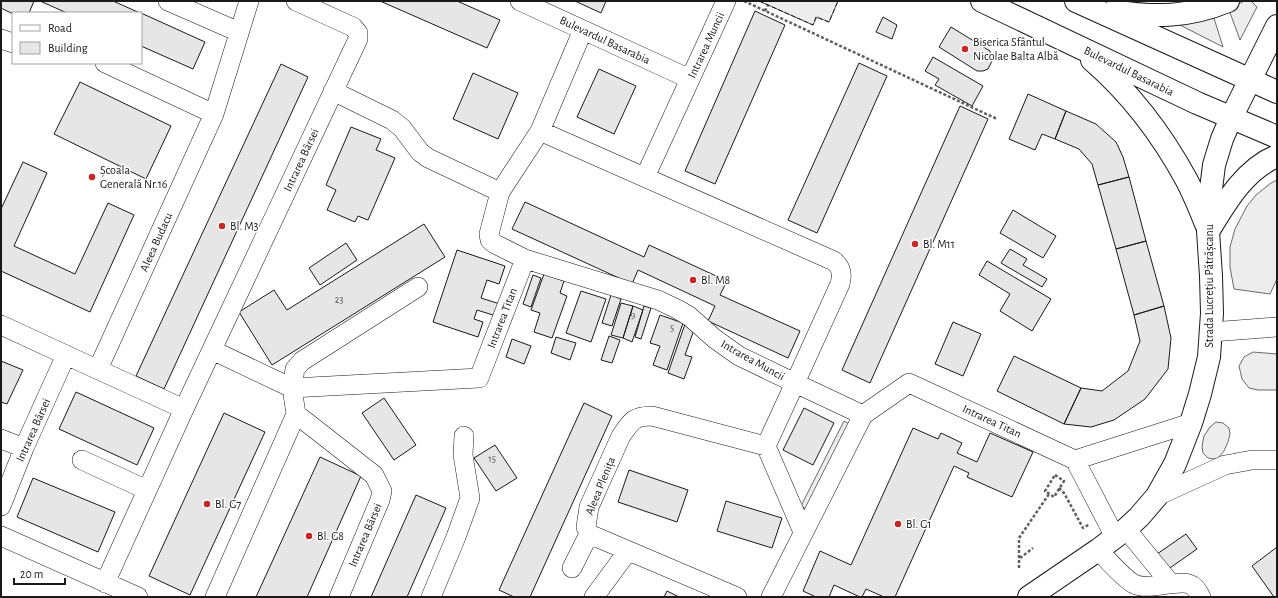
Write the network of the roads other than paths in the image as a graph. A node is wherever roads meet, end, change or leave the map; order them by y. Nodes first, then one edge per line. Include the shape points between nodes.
1 (168, 1) edge
2 (249, 1) edge
3 (296, 1) edge
4 (520, 1) edge
5 (726, 1) edge
6 (982, 1) edge
7 (1228, 1) edge
8 (1082, 3) edge
9 (1277, 26) edge
10 (583, 30) junction
11 (239, 32) junction
12 (1, 39) edge
13 (12, 42) edge
14 (1073, 44) junction
15 (107, 64) edge
16 (690, 79) junction
17 (1249, 80) junction
18 (333, 91) junction
19 (1277, 92) edge
20 (214, 114) junction
21 (1231, 118) junction
22 (540, 131) junction
23 (1277, 137) edge
24 (1277, 156) edge
25 (645, 177) junction
26 (500, 192) junction
27 (1208, 231) junction
28 (525, 258) junction
29 (418, 287) dead end
30 (1, 325) edge
31 (1277, 327) edge
32 (1211, 332) junction
33 (212, 350) junction
34 (66, 355) junction
35 (98, 369) junction
36 (795, 383) junction
37 (292, 388) junction
38 (184, 409) junction
39 (296, 414) junction
40 (863, 415) junction
41 (1191, 423) junction
42 (464, 436) dead end
43 (1, 439) edge
44 (766, 446) junction
45 (24, 448) junction
46 (82, 460) dead end
47 (1075, 460) junction
48 (1277, 460) edge
49 (147, 490) junction
50 (1157, 496) junction
51 (1, 506) edge
52 (803, 532) junction
53 (1121, 533) junction
54 (589, 534) junction
55 (1, 536) edge
56 (1098, 550) junction
57 (628, 551) junction
58 (572, 568) dead end
59 (105, 583) junction
60 (1171, 584) junction
61 (138, 597) edge
62 (215, 597) edge
63 (339, 597) edge
64 (431, 597) edge
65 (594, 597) edge
66 (737, 597) edge
67 (771, 597) edge
68 (1029, 597) edge
69 (1201, 597) edge

1 - 11 street
2 - 11 street, Aleea Budacu
3 - 18 street, Intrarea Bârsei via 353,27 358,33 358,39
4 - 10 street, Bulevardul Basarabia
5 - 16 street, Intrarea Muncii
6 - 14 main road, Bulevardul Basarabia
7 - 8 main road via 1178,15 1158,16 1122,12
8 - 17 main road
9 - 17 main road, Strada Lucrețiu Pătrășcanu
10 - 16 street, Bulevardul Basarabia
10 - 22 street
11 - 20 street, Aleea Budacu
12 - 13 street
14 - 21 main road, Bulevardul Basarabia
14 - 27 main road via 1114,80 1157,133 1187,180
15 - 20 street
16 - 25 street, Intrarea Muncii
17 - 19 main road
17 - 21 main road, Strada Lucrețiu Pătrășcanu
18 - 26 street via 392,120 428,158
18 - 33 street, Intrarea Bârsei
20 - 35 street, Aleea Budacu
21 - 23 main road, Bulevardul Basarabia
21 - 27 main road, Strada Lucrețiu Pătrășcanu via 1214,165
22 - 25 street, Intrarea Muncii
22 - 26 street, Intrarea Muncii
24 - 27 main road via 1260,165 1244,180
25 - 36 street, Intrarea Muncii via 838,265 842,278 840,284
26 - 28 street, Intrarea Muncii via 489,234 490,240
27 - 32 main road, Strada Lucrețiu Pătrășcanu
28 - 36 street, Intrarea Muncii via 658,300 689,316 726,348
28 - 37 street, Intrarea Titan via 479,378
29 - 37 street via 302,360 295,369
30 - 34 street
31 - 32 street
32 - 41 main road, Strada Lucrețiu Pătrășcanu via 1206,372
33 - 37 street
33 - 38 street, Intrarea Bârsei
34 - 35 street
34 - 45 street, Intrarea Bârsei
35 - 38 street
36 - 40 street
36 - 44 street
37 - 39 street
38 - 49 street, Intrarea Bârsei
39 - 62 street
39 - 63 street, Intrarea Bârsei via 374,475 382,491
40 - 47 street, Intrarea Titan via 910,383
40 - 52 street
41 - 47 street
41 - 50 main road, Strada Lucrețiu Pătrășcanu
42 - 64 street via 463,455 470,498
43 - 45 street
44 - 52 street
44 - 54 street, Aleea Plenița via 652,416 634,419 621,436 589,507 586,527
45 - 51 street, Intrarea Bârsei
46 - 49 street
47 - 53 street via 1104,515
48 - 50 street, Strada Lucrețiu Pătrășcanu via 1252,460 1225,465
49 - 59 street, Intrarea Bârsei
50 - 53 main road, Strada Lucrețiu Pătrășcanu
52 - 67 street
53 - 56 main road, Strada Lucrețiu Pătrășcanu
53 - 60 street
54 - 57 street, Aleea Plenița
54 - 58 street
55 - 59 street
56 - 60 street via 1134,584 1143,587
56 - 68 main road, Strada Lucrețiu Pătrășcanu
57 - 65 street
57 - 66 street, Aleea Plenița
59 - 61 street
60 - 69 street via 1191,584

